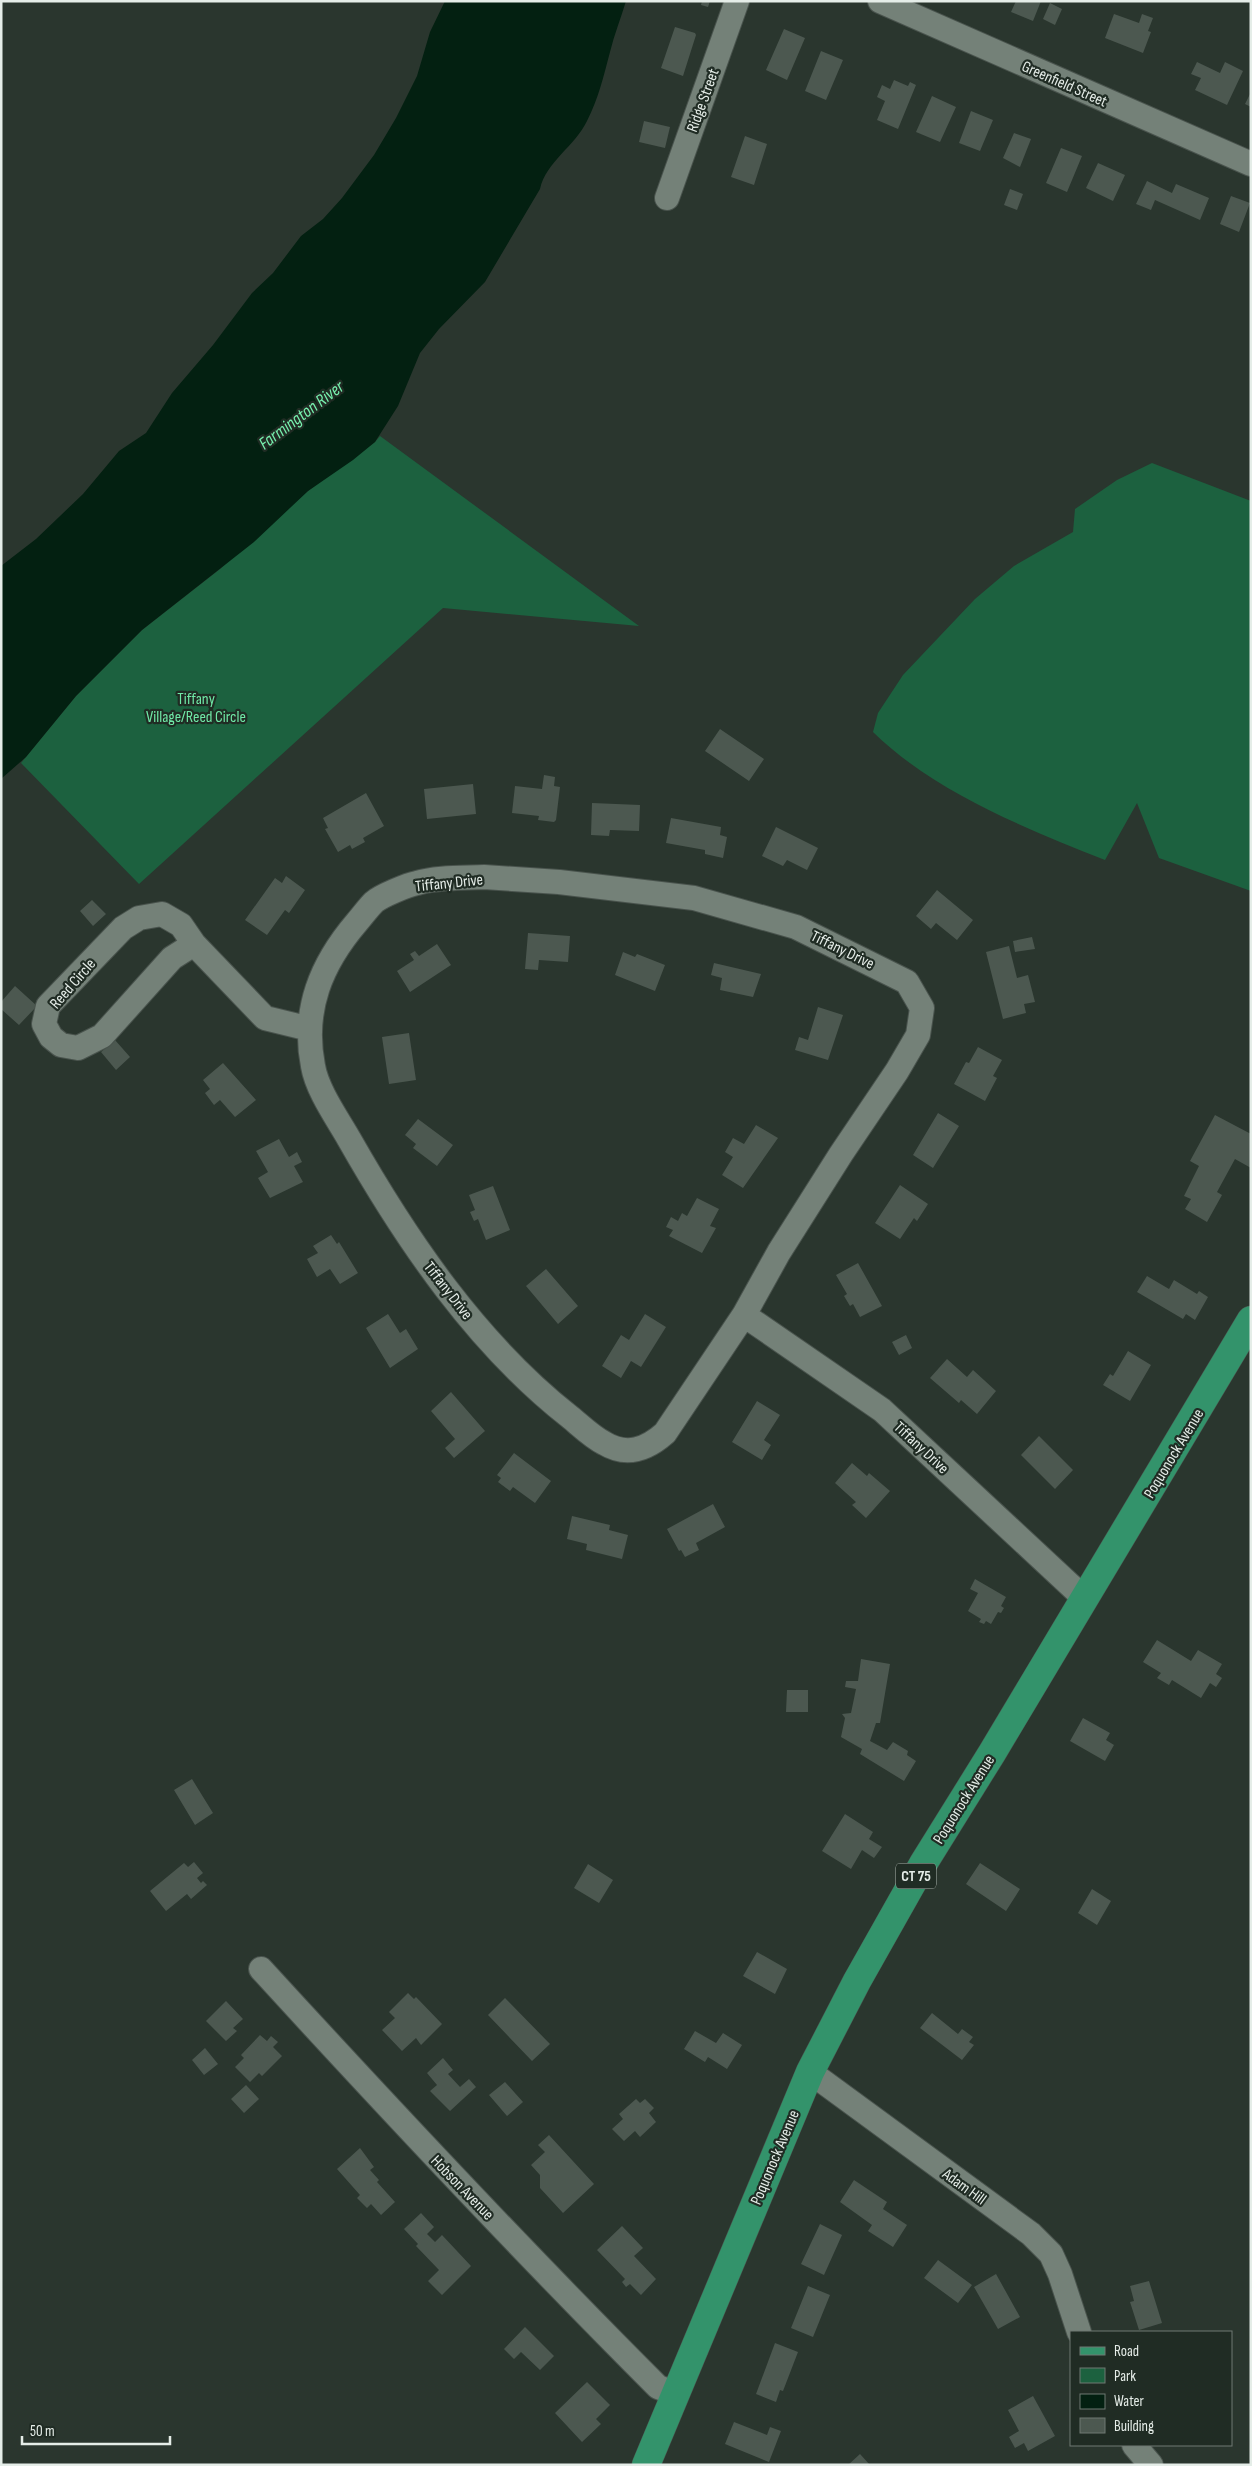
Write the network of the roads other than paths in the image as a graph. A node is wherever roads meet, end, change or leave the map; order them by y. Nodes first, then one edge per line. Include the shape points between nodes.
1 (737, 1) edge
2 (880, 1) edge
3 (1251, 164) edge
4 (667, 198) dead end
5 (194, 944) junction
6 (310, 1029) junction
7 (744, 1315) junction
8 (1251, 1320) edge
9 (1084, 1598) junction
10 (261, 1969) dead end
11 (810, 2072) junction
12 (1079, 2331) edge
13 (674, 2393) junction
14 (1135, 2446) edge
15 (646, 2465) edge
16 (1151, 2465) edge

1 - 4 street, Ridge Street
2 - 3 street, Greenfield Street
5 - 5 street, Reed Circle via 172,958 102,1036 78,1048 60,1045 51,1037 44,1024 48,1006 123,928 139,918 162,914 181,925
5 - 6 street, Reed Circle via 266,1018
6 - 7 street, Tiffany Drive via 313,1068 327,1100 376,1185 431,1269 526,1380 605,1444 630,1451 651,1446 665,1433
6 - 7 street, Tiffany Drive via 313,1003 328,961 375,901 417,882 465,878 559,882 694,898 796,927 907,982 922,1008 918,1035 779,1252
7 - 9 street, Tiffany Drive via 882,1410
8 - 9 main road, Poquonock Avenue / CT 75
9 - 11 main road, Poquonock Avenue / CT 75 via 923,1864
10 - 13 street, Hobson Avenue via 421,2144 576,2304 658,2387
11 - 12 street, Adam Hill via 1031,2234 1051,2254
11 - 13 main road, Poquonock Avenue / CT 75
13 - 15 main road, Poquonock Avenue / CT 75
14 - 16 street

